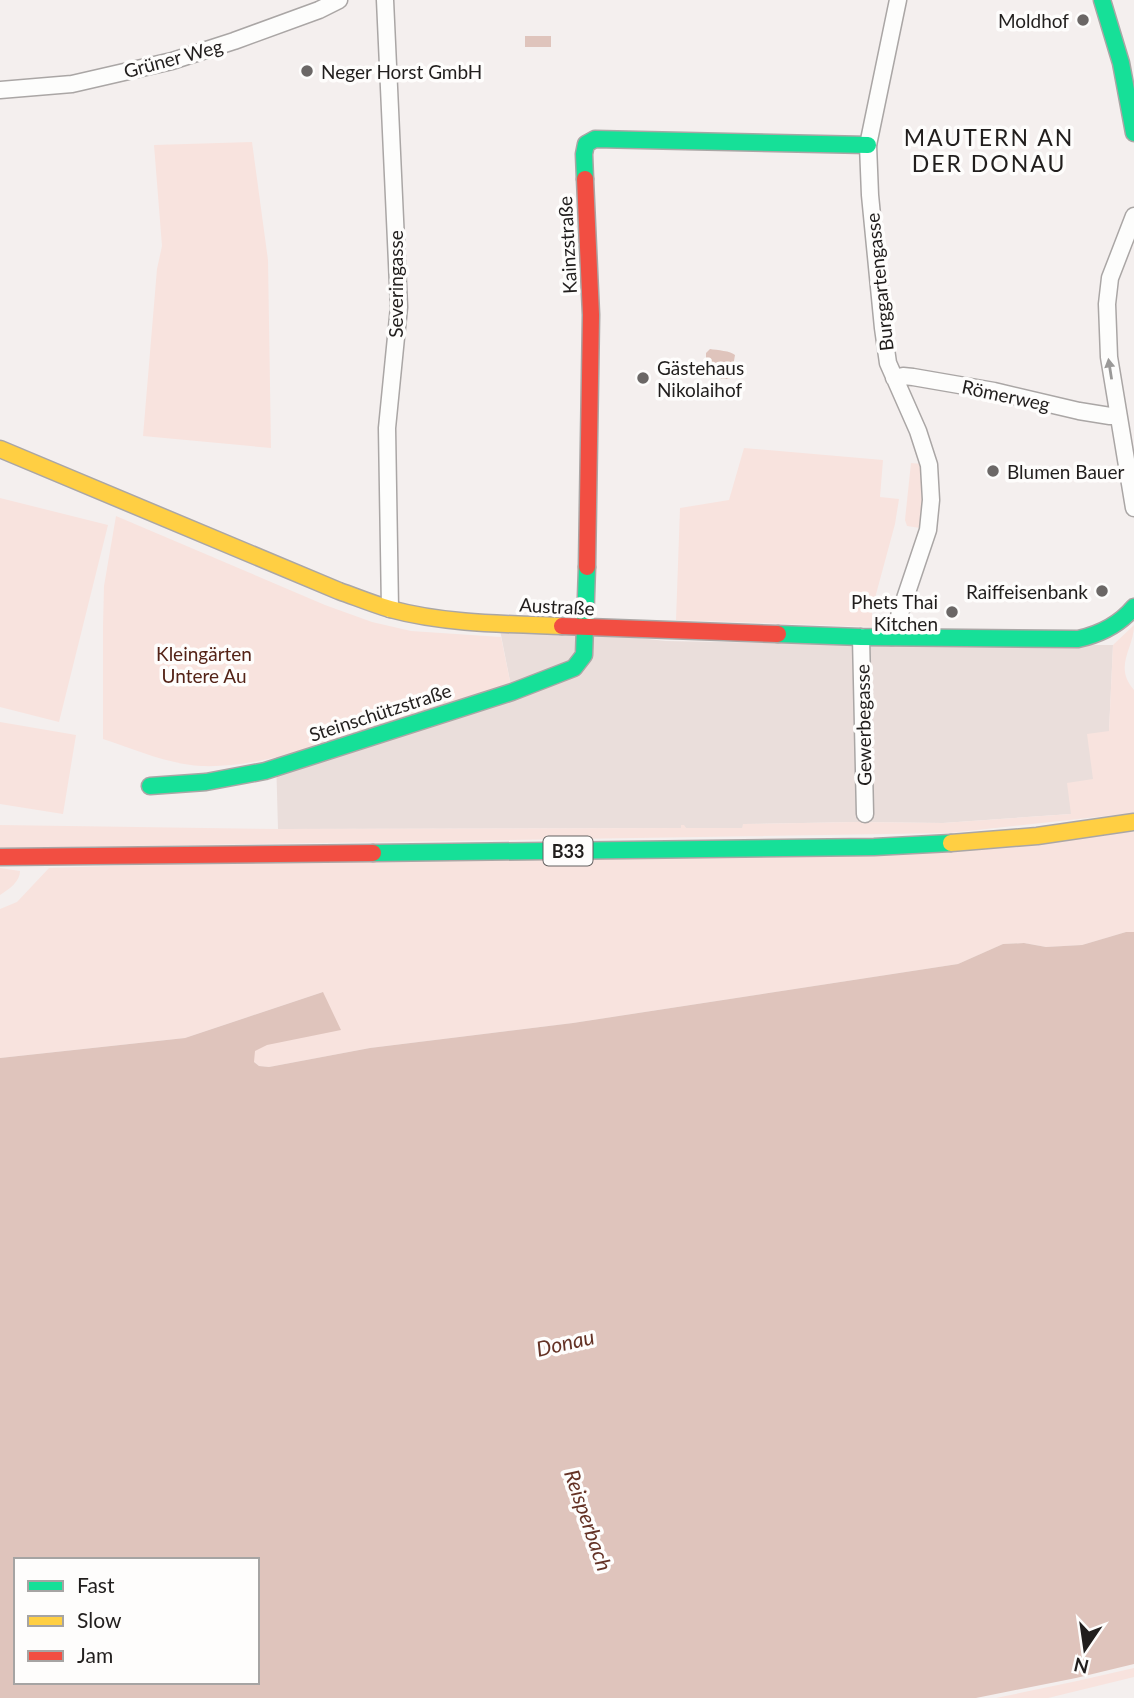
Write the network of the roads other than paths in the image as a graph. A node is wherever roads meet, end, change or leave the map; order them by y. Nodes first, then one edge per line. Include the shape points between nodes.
1 (340, 0) edge
2 (385, 0) edge
3 (898, 0) edge
4 (1102, 0) edge
5 (1127, 62) edge
6 (0, 90) edge
7 (1134, 134) edge
8 (868, 145) junction
9 (1134, 216) edge
10 (894, 378) junction
11 (1118, 415) junction
12 (0, 449) edge
13 (1134, 508) edge
14 (1134, 607) edge
15 (390, 609) junction
16 (586, 628) junction
17 (861, 637) junction
18 (892, 637) junction
19 (150, 786) dead end
20 (864, 814) dead end
21 (1134, 822) edge
22 (0, 858) edge

1 - 6 street, Grüner Weg via 172,61 72,84
2 - 15 street, Severingasse via 399,307 387,428
3 - 8 street, Burggartengasse
4 - 5 main road
5 - 7 main road
8 - 10 street, Burggartengasse via 883,328
8 - 16 main road, Kainzstraße via 595,139 586,144 591,315
11 -> 9 street via 1107,304 1110,278
10 - 11 street, Römerweg via 913,377
10 - 18 street, Burggartengasse via 929,466 931,500 928,530
11 - 13 street
12 - 15 main road, Austraße
14 - 18 main road, Austraße via 1112,628 1078,639
15 - 16 main road, Austraße via 475,622
16 - 17 main road, Austraße
16 - 19 main road, Steinschützstraße via 584,655 574,668 522,689 265,771
17 - 18 main road, Austraße
17 - 20 street, Gewerbegasse
21 - 22 main road, B33 via 1037,836 874,847

